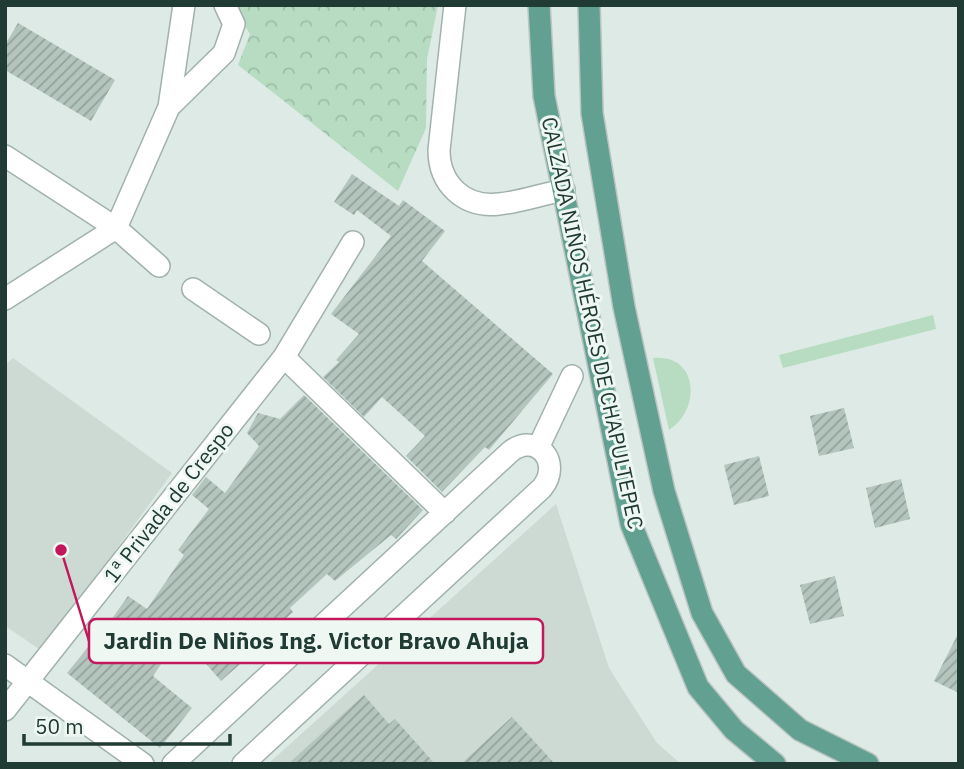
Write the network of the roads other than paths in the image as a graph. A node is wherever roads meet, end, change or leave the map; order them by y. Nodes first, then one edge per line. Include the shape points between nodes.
1 (184, 5) edge
2 (225, 5) edge
3 (455, 5) edge
4 (539, 5) edge
5 (589, 5) edge
6 (169, 107) junction
7 (5, 156) edge
8 (564, 190) junction
9 (116, 228) junction
10 (353, 242) dead end
11 (159, 266) dead end
12 (186, 284) dead end
13 (5, 299) edge
14 (259, 334) dead end
15 (284, 357) junction
16 (572, 376) dead end
17 (538, 448) junction
18 (444, 513) junction
19 (322, 626) junction
20 (355, 661) junction
21 (5, 665) edge
22 (29, 681) junction
23 (5, 710) edge
24 (143, 764) edge
25 (173, 764) edge
26 (243, 764) edge
27 (775, 764) edge
28 (868, 764) edge

1 - 6 street
2 - 6 street via 234,24 224,53
3 - 8 street via 439,150 444,179 463,196 486,204
4 - 8 main road, CALZADA NIÑOS HÉROES DE CHAPULTEPEC via 544,96
5 - 28 main road, CALZADA NIÑOS HÉROES DE CHAPULTEPEC via 592,113 624,306 664,492 702,613 736,674 800,730
6 - 9 street
7 - 9 street
8 - 27 main road, CALZADA NIÑOS HÉROES DE CHAPULTEPEC via 631,524 698,687 734,730
9 - 11 street
9 - 13 street
10 - 15 street, 1ª Privada de Crespo
12 - 14 street
15 - 18 street
15 - 22 street, 1ª Privada de Crespo
16 - 17 street
17 - 18 street via 515,448
17 - 20 street via 551,465 546,484
18 - 19 street
19 - 20 street
19 - 25 street
20 - 26 street
21 - 22 street
22 - 23 street, 1ª Privada de Crespo
22 - 24 street

